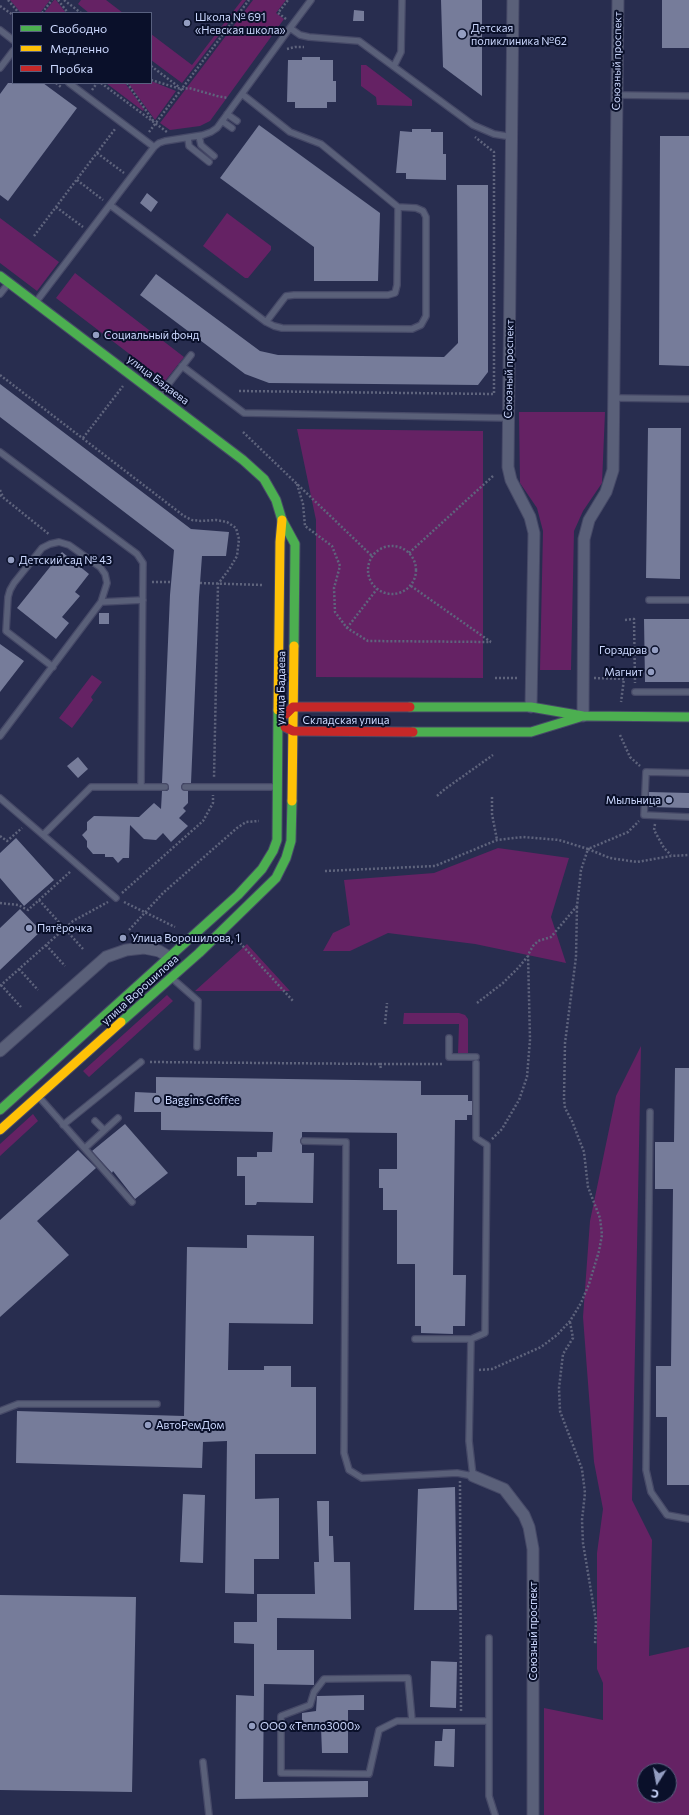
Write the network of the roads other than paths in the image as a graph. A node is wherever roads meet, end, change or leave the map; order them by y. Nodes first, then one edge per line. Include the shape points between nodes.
1 (311, 0) edge
2 (402, 0) edge
3 (513, 0) edge
4 (618, 0) edge
5 (290, 28) junction
6 (0, 30) edge
7 (12, 39) edge
8 (12, 52) edge
9 (394, 66) junction
10 (0, 68) edge
11 (70, 84) edge
12 (242, 94) junction
13 (617, 95) junction
14 (689, 96) edge
15 (227, 114) junction
16 (222, 121) junction
17 (237, 121) dead end
18 (232, 128) dead end
19 (199, 136) junction
20 (512, 137) junction
21 (188, 138) junction
22 (154, 147) junction
23 (214, 156) dead end
24 (209, 162) dead end
25 (110, 205) junction
26 (398, 207) junction
27 (0, 276) edge
28 (9, 282) junction
29 (0, 294) edge
30 (35, 302) junction
31 (266, 322) junction
32 (191, 355) dead end
33 (182, 366) junction
34 (159, 396) junction
35 (614, 398) junction
36 (689, 399) edge
37 (509, 418) junction
38 (0, 452) edge
39 (282, 520) junction
40 (143, 600) junction
41 (649, 600) dead end
42 (689, 600) edge
43 (101, 602) junction
44 (53, 666) junction
45 (635, 692) road end
46 (689, 692) edge
47 (293, 707) junction
48 (531, 714) junction
49 (583, 716) junction
50 (689, 717) edge
51 (278, 723) junction
52 (293, 731) junction
53 (531, 732) junction
54 (0, 736) edge
55 (689, 773) edge
56 (141, 787) junction
57 (165, 787) dead end
58 (185, 787) dead end
59 (278, 787) junction
60 (0, 798) edge
61 (689, 817) edge
62 (43, 835) junction
63 (273, 851) joint
64 (286, 858) joint
65 (116, 898) road end
66 (175, 963) junction
67 (166, 972) junction
68 (449, 1038) dead end
69 (197, 1047) dead end
70 (0, 1052) edge
71 (141, 1062) road end
72 (28, 1085) junction
73 (37, 1096) junction
74 (0, 1110) edge
75 (650, 1112) dead end
76 (118, 1118) dead end
77 (95, 1121) dead end
78 (63, 1125) junction
79 (0, 1130) edge
80 (104, 1130) junction
81 (304, 1141) dead end
82 (85, 1148) junction
83 (132, 1202) dead end
84 (471, 1339) junction
85 (415, 1340) dead end
86 (157, 1404) dead end
87 (0, 1411) edge
88 (473, 1476) junction
89 (689, 1519) edge
90 (489, 1638) dead end
91 (412, 1720) junction
92 (489, 1721) junction
93 (202, 1762) dead end
94 (209, 1815) edge
95 (495, 1815) edge
96 (533, 1815) edge

1 - 5 lane
2 - 9 lane via 401,52
3 - 20 street, Союзный проспект
4 - 13 street, Союзный проспект
5 - 9 lane via 300,35 309,37 359,41
5 - 12 lane
6 - 7 lane
8 - 10 lane
9 - 20 lane via 473,125 494,134
11 - 22 lane
12 - 15 lane
12 - 26 lane via 290,132 321,144
13 - 14 lane
13 - 35 street, Союзный проспект
15 - 16 lane
15 - 17 lane
16 - 18 lane
16 - 19 lane via 211,132
19 - 21 lane
19 - 23 lane via 201,145
20 - 37 street, Союзный проспект
21 - 22 lane via 165,141
21 - 24 lane via 189,146
22 - 25 lane
25 - 30 lane
25 - 31 lane
26 - 31 lane via 395,293 286,296
26 - 31 lane via 416,208 423,211 426,217 426,316 421,325 412,329 282,328
27 - 28 street, улица Бадаева
28 - 29 lane
28 - 30 street, улица Бадаева
30 - 34 street, улица Бадаева
32 - 33 lane
33 - 34 lane
33 - 37 lane via 244,413
34 - 39 street, улица Бадаева via 264,479 276,500
35 - 36 lane
35 - 49 street, Союзный проспект via 613,470 606,492 589,520 584,539
37 - 48 street, Союзный проспект via 508,467 534,533
38 - 40 lane via 137,554 143,564
39 - 47 street, улица Бадаева via 295,544
39 - 51 street, улица Бадаева
40 - 43 lane
40 - 56 lane
41 - 42 lane
43 - 44 lane
43 - 44 lane via 107,583 105,574 100,567 69,545 59,542 42,548 14,583 8,597 6,631
44 - 54 lane
45 - 46 lane
47 - 48 street, Складская улица
47 - 51 street, Складская улица
47 - 52 street, улица Бадаева
48 - 49 street, Складская улица
48 - 53 street, Союзный проспект
49 - 50 street, Складская улица
49 - 53 street, Складская улица
51 - 52 street, Складская улица
51 - 59 street, улица Бадаева
52 - 53 street, Складская улица
52 - 64 street, улица Бадаева via 291,841
55 - 61 lane via 646,772 644,815
56 - 57 lane
56 - 62 lane via 91,787
58 - 59 lane
59 - 63 street, улица Бадаева via 277,840
60 - 62 lane
62 - 65 lane
63 - 66 street, улица Ворошилова via 262,869
64 - 66 street, улица Ворошилова via 276,878
66 - 67 street, улица Ворошилова
66 - 67 street, улица Ворошилова
66 - 70 street via 159,951 144,948 126,950 106,957
67 - 69 lane via 198,1001
67 - 72 street, улица Ворошилова
67 - 73 street, улица Ворошилова
68 - 84 lane via 449,1057 476,1060 476,1138 486,1145 485,1333
71 - 78 lane
72 - 73 lane
72 - 74 street, улица Ворошилова
73 - 78 lane
73 - 79 street, улица Ворошилова
75 - 89 lane via 646,1470 651,1492 667,1515
76 - 80 lane
77 - 80 lane
78 - 82 lane
80 - 82 lane
81 - 88 lane via 346,1142 344,1453 349,1470 362,1478 460,1474
82 - 83 lane
84 - 85 lane
84 - 88 lane via 470,1441
86 - 87 lane via 18,1404
88 - 96 street, Союзный проспект via 504,1489 518,1506 529,1527 533,1550
90 - 92 lane
91 - 91 lane via 408,1678 324,1679 314,1692 310,1705 281,1716 281,1773 369,1774 380,1730 397,1721
91 - 92 lane
92 - 95 lane via 489,1796
93 - 94 lane

